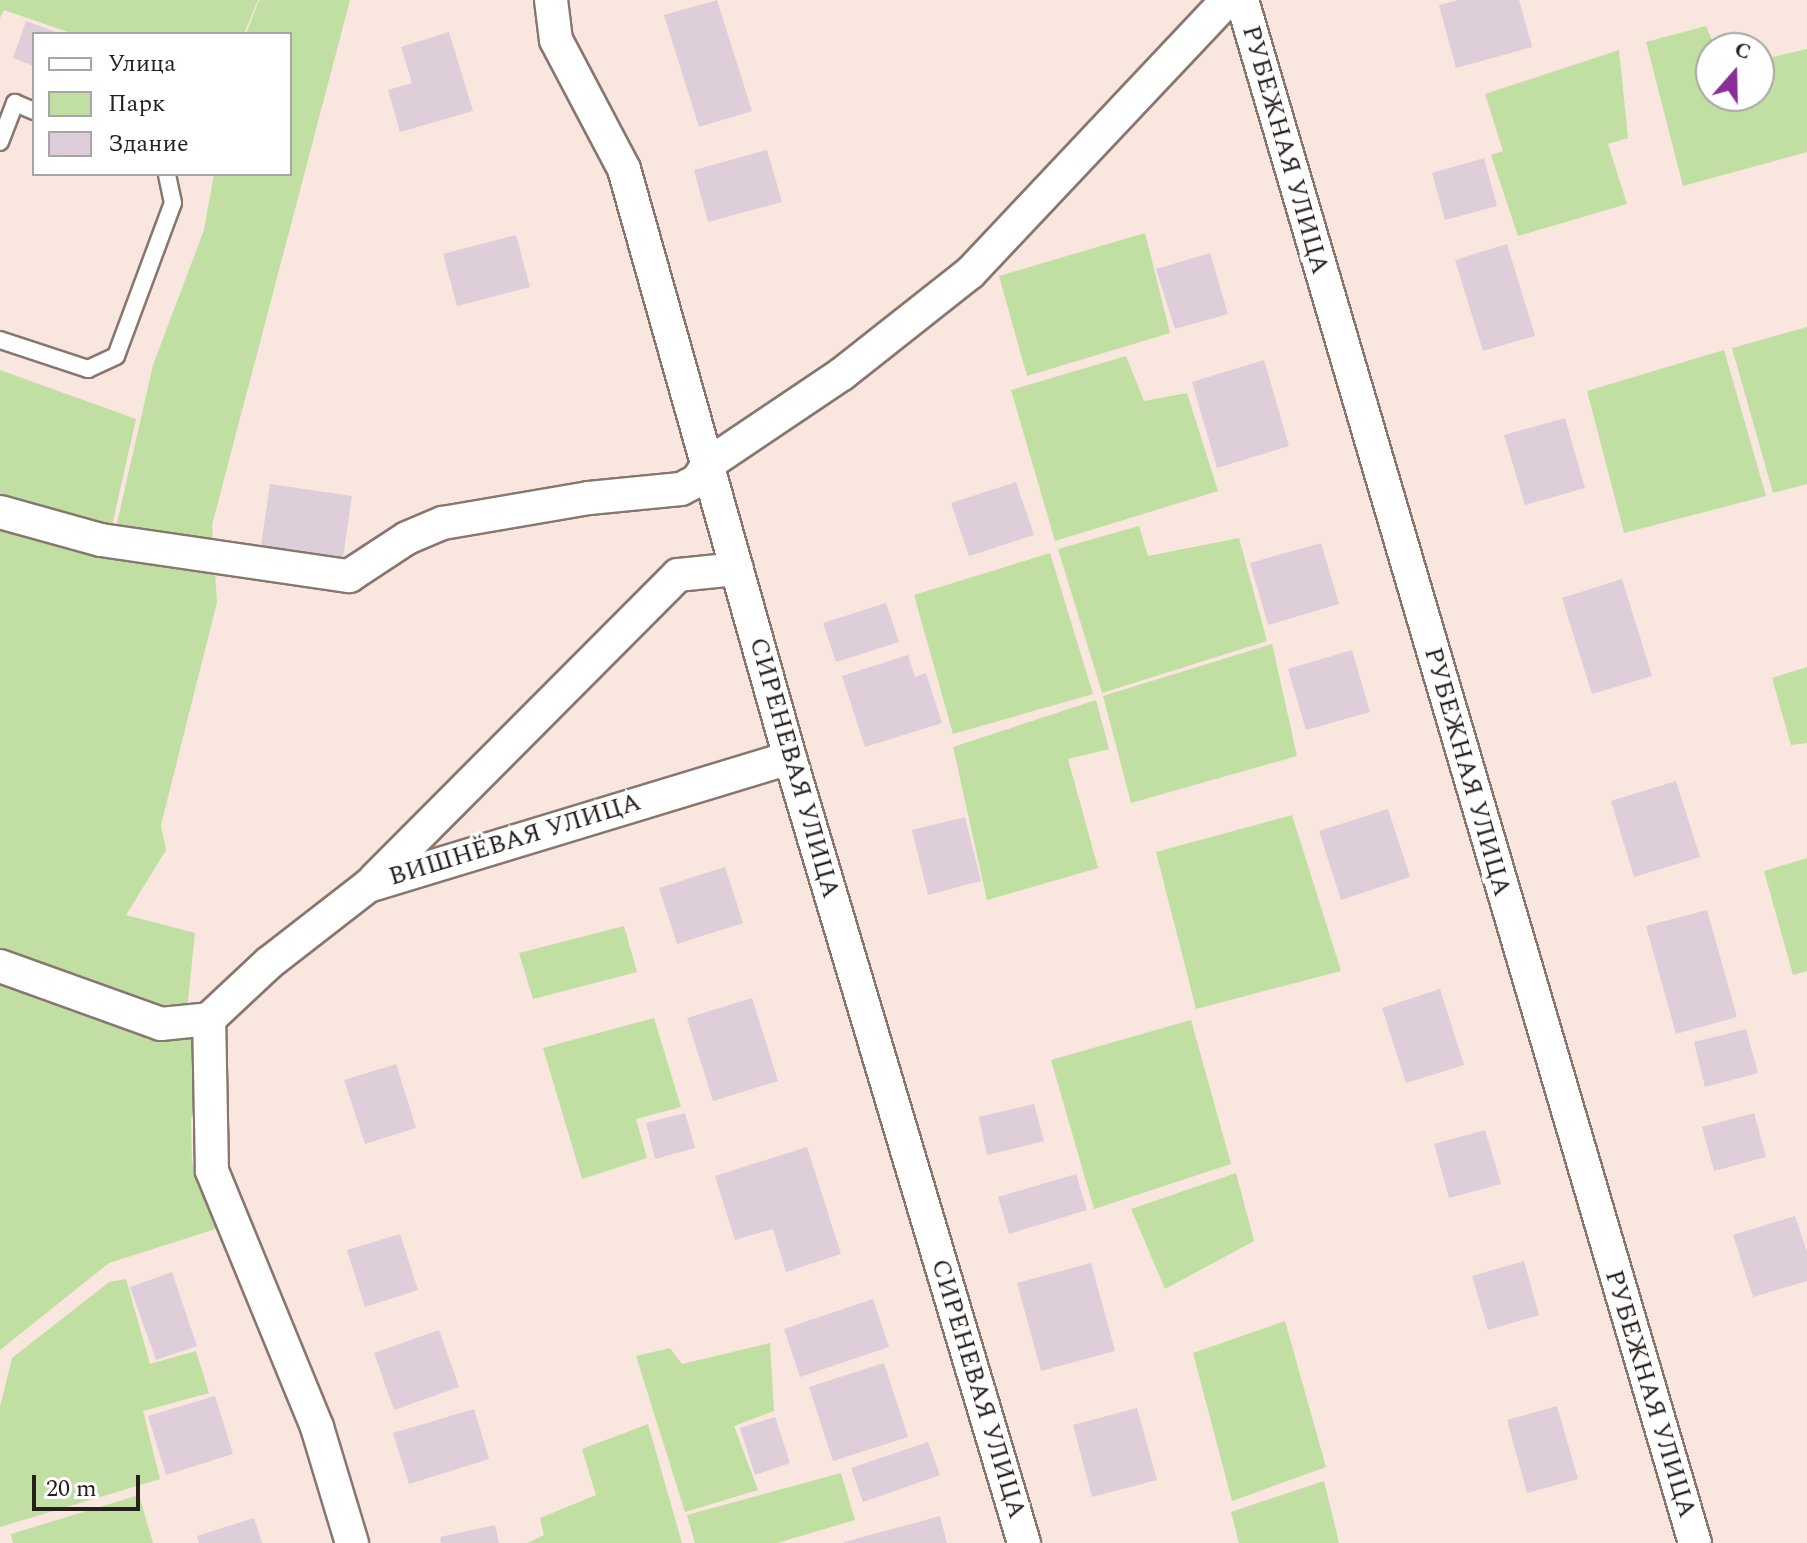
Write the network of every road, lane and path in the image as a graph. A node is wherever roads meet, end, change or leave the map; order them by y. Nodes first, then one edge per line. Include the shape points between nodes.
1 (551, 0) edge
2 (1227, 0) edge
3 (1242, 0) edge
4 (32, 110) edge
5 (0, 142) edge
6 (167, 176) edge
7 (0, 340) edge
8 (708, 464) junction
9 (0, 512) edge
10 (737, 569) junction
11 (790, 758) junction
12 (368, 886) junction
13 (0, 966) edge
14 (209, 1019) junction
15 (352, 1543) edge
16 (1024, 1543) edge
17 (1695, 1543) edge

1 - 8 street, СИРЕНЕВАЯ УЛИЦА via 556,40 624,169
2 - 8 street via 970,273 842,374
3 - 17 street, РУБЕЖНАЯ УЛИЦА
4 - 5 lane via 15,103
6 - 7 lane via 173,203 116,356 88,369
8 - 9 street via 697,481 681,489 443,523 407,538 349,576 101,540
8 - 10 street, СИРЕНЕВАЯ УЛИЦА
10 - 11 street, СИРЕНЕВАЯ УЛИЦА
10 - 12 street via 678,575
11 - 12 street, ВИШНЁВАЯ УЛИЦА
11 - 16 street, СИРЕНЕВАЯ УЛИЦА
12 - 14 street, ВИШНЁВАЯ УЛИЦА via 270,962
13 - 14 street via 161,1024
14 - 15 street via 212,1171 317,1427

